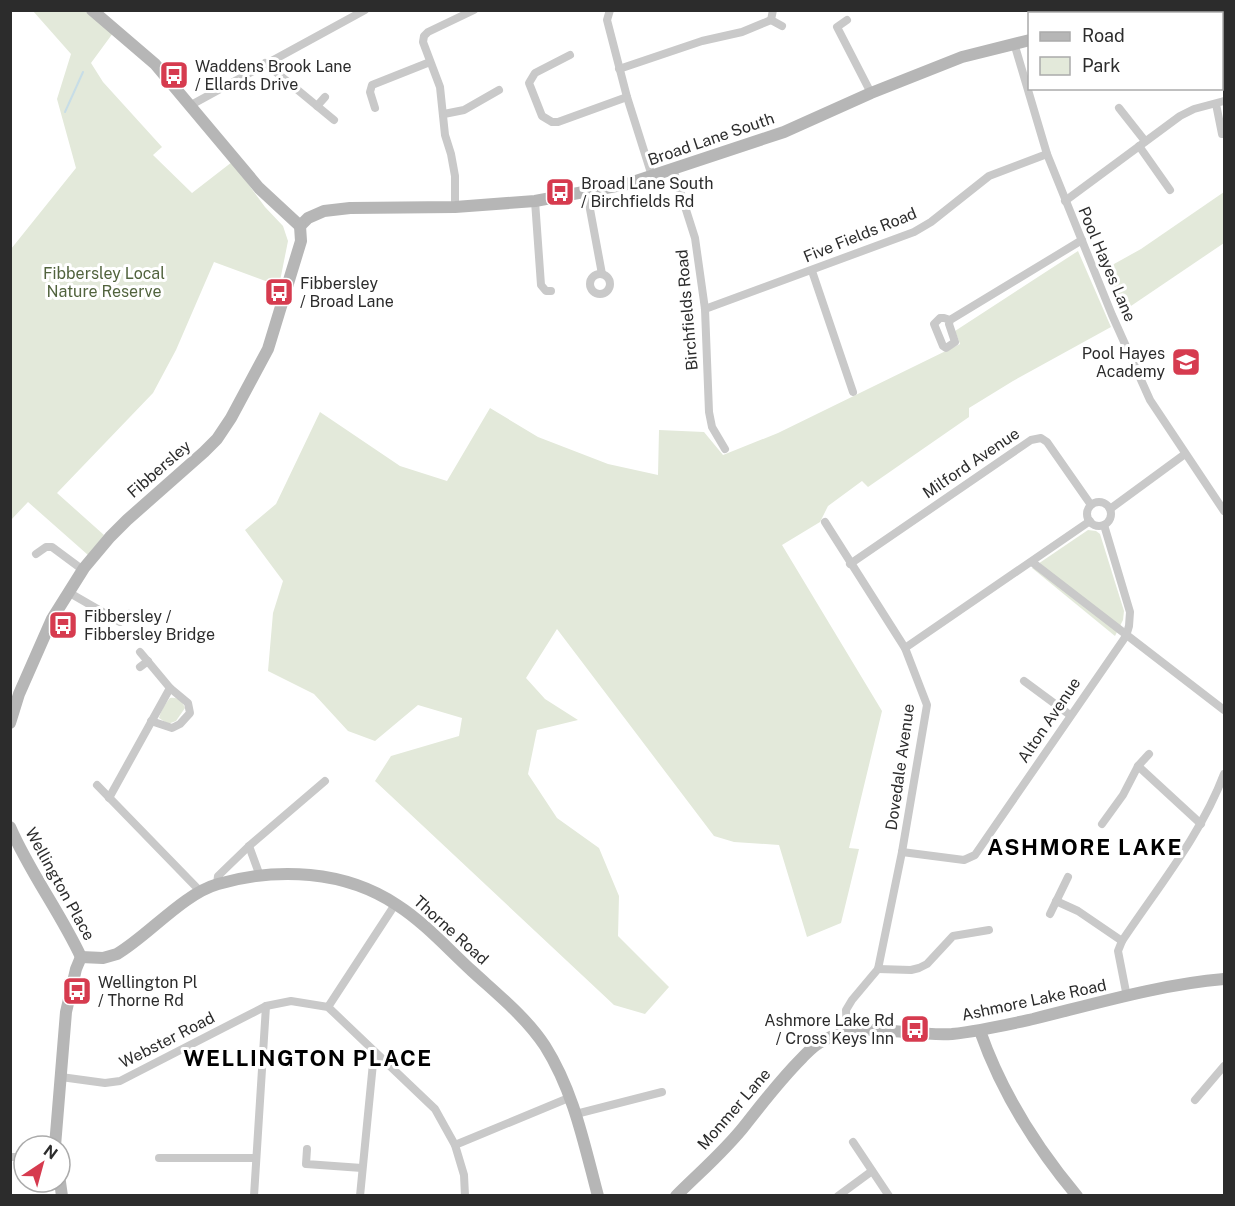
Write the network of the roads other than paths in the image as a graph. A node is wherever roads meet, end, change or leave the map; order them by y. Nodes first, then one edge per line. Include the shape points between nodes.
1 (365, 10) edge
2 (474, 10) edge
3 (610, 10) edge
4 (98, 12) edge
5 (772, 15) edge
6 (847, 20) dead end
7 (782, 26) dead end
8 (1028, 40) edge
9 (1014, 43) junction
10 (570, 55) dead end
11 (430, 62) junction
12 (265, 63) junction
13 (619, 69) junction
14 (500, 90) dead end
15 (871, 93) junction
16 (325, 97) dead end
17 (627, 97) junction
18 (1220, 102) edge
19 (191, 105) junction
20 (317, 106) junction
21 (375, 108) dead end
22 (1119, 108) dead end
23 (444, 114) junction
24 (334, 120) dead end
25 (1222, 134) dead end
26 (1142, 144) junction
27 (1047, 154) junction
28 (673, 169) junction
29 (652, 176) junction
30 (1170, 190) dead end
31 (587, 193) junction
32 (535, 201) junction
33 (1065, 201) junction
34 (455, 207) junction
35 (300, 226) junction
36 (1082, 240) junction
37 (812, 271) junction
38 (602, 274) dead end
39 (551, 291) dead end
40 (705, 309) junction
41 (950, 320) dead end
42 (853, 392) dead end
43 (725, 449) dead end
44 (1185, 454) junction
45 (1091, 505) junction
46 (1110, 509) junction
47 (1224, 511) edge
48 (1090, 521) junction
49 (825, 522) dead end
50 (1104, 525) junction
51 (36, 554) dead end
52 (1032, 562) junction
53 (850, 564) junction
54 (84, 569) junction
55 (68, 592) junction
56 (129, 614) dead end
57 (1126, 636) junction
58 (905, 648) junction
59 (140, 652) dead end
60 (148, 661) junction
61 (140, 667) dead end
62 (1024, 681) dead end
63 (170, 688) junction
64 (1224, 710) edge
65 (1070, 715) junction
66 (151, 722) junction
67 (10, 723) edge
68 (1149, 754) dead end
69 (1138, 766) junction
70 (1224, 774) edge
71 (326, 781) dead end
72 (97, 785) dead end
73 (109, 798) junction
74 (1102, 824) dead end
75 (1201, 824) junction
76 (10, 827) edge
77 (249, 846) junction
78 (902, 852) junction
79 (260, 876) junction
80 (1068, 877) dead end
81 (217, 884) junction
82 (200, 891) junction
83 (1056, 901) junction
84 (396, 903) junction
85 (1050, 914) dead end
86 (989, 930) dead end
87 (1122, 941) junction
88 (81, 957) junction
89 (878, 969) junction
90 (1224, 979) edge
91 (1127, 996) junction
92 (266, 1006) junction
93 (328, 1007) junction
94 (846, 1031) junction
95 (980, 1031) junction
96 (816, 1044) joint
97 (374, 1053) junction
98 (1224, 1066) edge
99 (61, 1077) junction
100 (662, 1092) dead end
101 (571, 1097) junction
102 (1195, 1100) dead end
103 (576, 1114) junction
104 (56, 1134) edge
105 (853, 1142) dead end
106 (455, 1145) junction
107 (307, 1149) dead end
108 (159, 1158) dead end
109 (256, 1158) junction
110 (295, 1164) dead end
111 (306, 1164) junction
112 (362, 1168) junction
113 (872, 1171) junction
114 (254, 1196) edge
115 (360, 1196) edge
116 (465, 1196) edge
117 (598, 1196) edge
118 (676, 1196) edge
119 (838, 1196) edge
120 (889, 1196) edge
121 (1077, 1196) edge

1 - 12 street
2 - 11 street via 424,36
3 - 13 street via 607,20
4 - 19 street via 155,64
5 - 7 street
5 - 13 street via 742,32
6 - 15 street via 837,27
8 - 9 street, Broad Lane South
9 - 15 street, Broad Lane South via 962,57
9 - 27 street, Pool Hayes Lane
10 - 17 street via 535,73 530,83 546,120 558,122
11 - 21 street via 372,85
11 - 23 street via 440,87
12 - 19 street
12 - 20 street
13 - 17 street
14 - 23 street via 464,110
15 - 28 street, Broad Lane South via 784,132
16 - 20 street
17 - 29 street
18 - 25 street
18 - 26 street via 1180,116
19 - 35 street via 259,188
20 - 24 street
22 - 26 street
23 - 34 street via 455,176
26 - 30 street
26 - 33 street
27 - 33 street, Pool Hayes Lane
27 - 37 street, Five Fields Road via 990,176 914,232
28 - 29 street, Broad Lane South
28 - 40 street, Birchfields Road via 695,238
29 - 31 street, Broad Lane South
31 - 32 street, Broad Lane South
31 - 38 street
32 - 34 street, Broad Lane South
32 - 39 street via 541,285
33 - 36 street, Pool Hayes Lane
34 - 35 street, Broad Lane South via 324,211
35 - 54 street, Fibbersley via 301,241 268,349 231,418 217,439 110,537
36 - 41 street
36 - 44 street, Pool Hayes Lane via 1150,400
37 - 40 street, Five Fields Road
37 - 42 street
40 - 43 street, Birchfields Road via 709,412 712,427
44 - 46 street
44 - 47 street, Pool Hayes Lane
45 - 46 street via 1104,503
45 - 48 street via 1087,515
45 - 53 street, Milford Avenue via 1047,442 1041,438 1031,440
46 - 50 street via 1111,516
48 - 50 street
48 - 52 street
49 - 53 street, Dovedale Avenue
50 - 57 street via 1130,612
51 - 54 street via 52,547
52 - 57 street
52 - 58 street
53 - 58 street, Dovedale Avenue
54 - 55 street, Fibbersley
55 - 56 street via 120,622
55 - 67 street, Fibbersley via 36,654
57 - 64 street
57 - 65 street, Alton Avenue
58 - 78 street, Dovedale Avenue via 927,705
59 - 60 street
60 - 61 street
60 - 63 street
62 - 65 street
63 - 66 street
63 - 66 street via 188,703 190,713 172,728
65 - 78 street, Alton Avenue via 975,855 964,860
66 - 73 street
68 - 69 street
69 - 74 street
69 - 75 street
70 - 75 street
71 - 77 street
72 - 73 street
73 - 82 street
75 - 87 street
76 - 88 street, Wellington Place
77 - 79 street
77 - 81 street via 218,876
78 - 89 street, Dovedale Avenue
79 - 81 street, Thorne Road
79 - 84 street, Thorne Road via 337,878
80 - 83 street
81 - 82 street, Thorne Road
82 - 88 street, Thorne Road via 117,954
83 - 85 street
83 - 87 street
84 - 93 street
84 - 101 street, Thorne Road via 516,1012 544,1045
86 - 89 street via 953,936 919,968
87 - 91 street via 1118,951
88 - 99 street via 66,1012
89 - 94 street, Dovedale Avenue via 846,1010
90 - 91 street, Ashmore Lake Road
91 - 95 street, Ashmore Lake Road
92 - 93 street, Webster Road via 291,1001
92 - 99 street, Webster Road via 120,1081 105,1083
92 - 109 street
93 - 97 street
94 - 95 street, Ashmore Lake Road
94 - 96 street, Ashmore Lake Road
95 - 121 street via 992,1065 1022,1117
96 - 118 street, Monmer Lane via 731,1142
97 - 106 street via 435,1109
97 - 112 street
98 - 102 street
99 - 104 street
100 - 103 street
101 - 103 street, Thorne Road
101 - 106 street
103 - 117 street, Thorne Road
105 - 113 street
106 - 116 street via 464,1174
107 - 111 street
108 - 109 street
109 - 114 street
110 - 111 street
111 - 112 street
112 - 115 street
113 - 119 street
113 - 120 street

